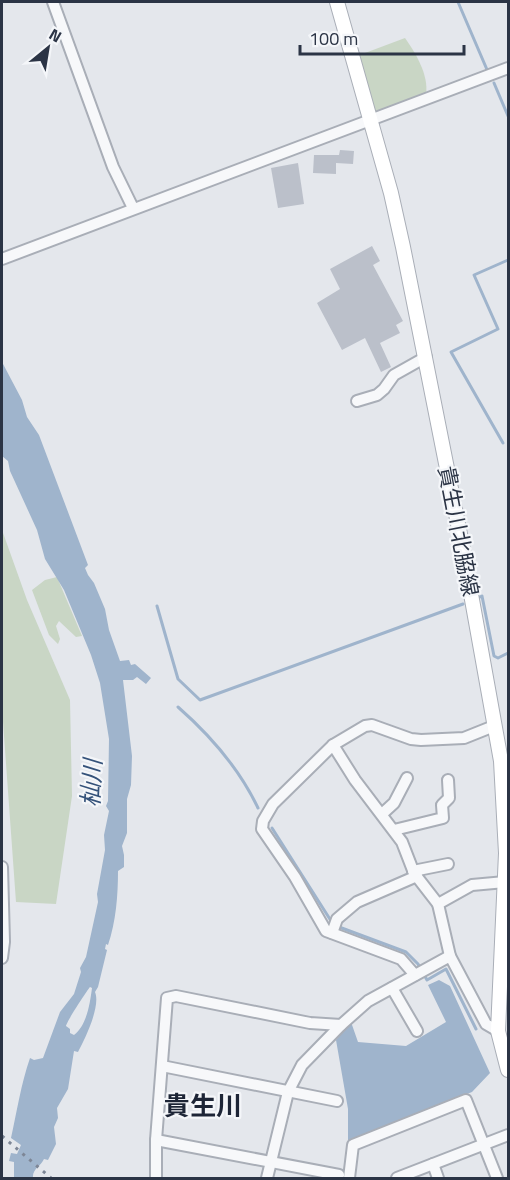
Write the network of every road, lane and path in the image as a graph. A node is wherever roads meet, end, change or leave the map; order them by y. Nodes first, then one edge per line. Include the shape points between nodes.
1 (52, 2) edge
2 (337, 2) edge
3 (508, 68) edge
4 (371, 119) junction
5 (133, 208) junction
6 (2, 259) edge
7 (426, 357) junction
8 (357, 401) dead end
9 (494, 726) junction
10 (333, 745) junction
11 (407, 778) dead end
12 (448, 780) dead end
13 (505, 783) edge
14 (382, 814) junction
15 (394, 830) junction
16 (448, 864) dead end
17 (2, 867) edge
18 (415, 874) junction
19 (505, 882) junction
20 (438, 904) junction
21 (506, 912) edge
22 (332, 933) junction
23 (450, 956) junction
24 (2, 958) edge
25 (419, 972) junction
26 (392, 988) junction
27 (340, 1024) junction
28 (417, 1031) dead end
29 (498, 1031) junction
30 (505, 1047) edge
31 (162, 1066) junction
32 (508, 1070) edge
33 (288, 1092) junction
34 (337, 1101) dead end
35 (508, 1135) edge
36 (156, 1140) junction
37 (484, 1145) junction
38 (271, 1162) junction
39 (433, 1164) junction
40 (344, 1177) edge
41 (156, 1179) edge
42 (267, 1179) edge
43 (397, 1179) edge
44 (438, 1179) edge
45 (497, 1179) edge

1 - 5 street
2 - 4 main road, 貴生川北脇線
3 - 4 street
4 - 5 street
4 - 7 main road, 貴生川北脇線
5 - 6 street
7 - 8 street via 394,375 377,395
7 - 9 main road, 貴生川北脇線
9 - 10 street via 464,738 421,740 372,725
9 - 13 main road, 貴生川北脇線
10 - 14 street
10 - 22 street via 267,810 262,830 327,931
11 - 14 street via 394,803
12 - 15 street via 449,798 442,804 442,818
13 - 19 main road, 貴生川北脇線
14 - 15 street
15 - 18 street
16 - 18 street
17 - 24 street
18 - 20 street
18 - 22 street via 357,902 338,919
19 - 20 street via 472,885
19 - 21 main road, 貴生川北脇線
20 - 23 street
21 - 29 main road, 貴生川北脇線
22 - 25 street via 401,959
23 - 25 street
23 - 29 street via 486,1024
25 - 26 street
26 - 27 street
26 - 28 street
27 - 31 street via 310,1023 176,996 167,998
27 - 33 street via 302,1065
29 - 30 main road, 貴生川北脇線
30 - 32 main road, 貴生川北脇線
31 - 33 street
31 - 36 street
33 - 34 street
33 - 38 street
35 - 37 street
36 - 38 street
36 - 41 street
37 - 39 street
37 - 40 street via 466,1100 353,1145
37 - 45 street
38 - 40 street
38 - 42 street
39 - 43 street
39 - 44 street

